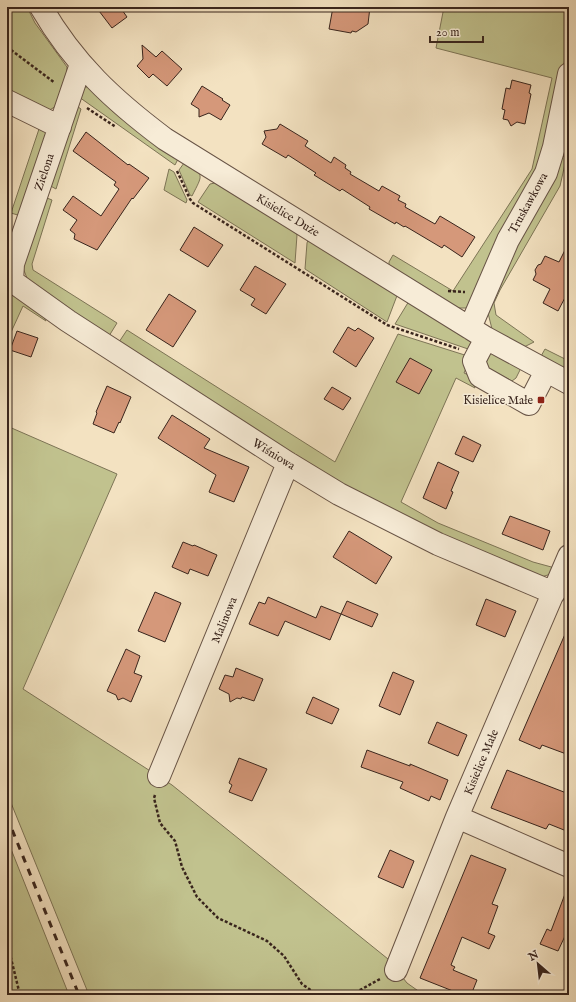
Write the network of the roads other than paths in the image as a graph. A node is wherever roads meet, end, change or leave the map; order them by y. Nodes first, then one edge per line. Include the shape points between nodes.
1 (41, 7) edge
2 (81, 64) junction
3 (569, 74) edge
4 (7, 101) edge
5 (60, 127) junction
6 (12, 281) joint
7 (477, 341) junction
8 (546, 372) junction
9 (569, 383) edge
10 (288, 463) junction
11 (569, 556) edge
12 (554, 593) junction
13 (159, 776) road end
14 (457, 817) junction
15 (569, 866) edge
16 (396, 970) road end

1 - 2 street, Kisielice Duże via 56,32
2 - 5 street, Zielona
2 - 7 street, Kisielice Duże via 120,104 165,139
3 - 7 street, Truskawkowa via 546,173 508,240
4 - 5 street
5 - 6 street, Zielona via 12,264
6 - 10 street, Wiśniowa via 68,321
7 - 8 street, Kisielice Duże
7 - 8 street via 474,361 480,376 529,404
8 - 9 street, Kisielice Duże
10 - 12 street, Wiśniowa via 346,498 438,544
10 - 13 street, Malinowa
11 - 12 street, Kisielice Małe
12 - 14 street, Kisielice Małe
14 - 15 street
14 - 16 street, Kisielice Małe

